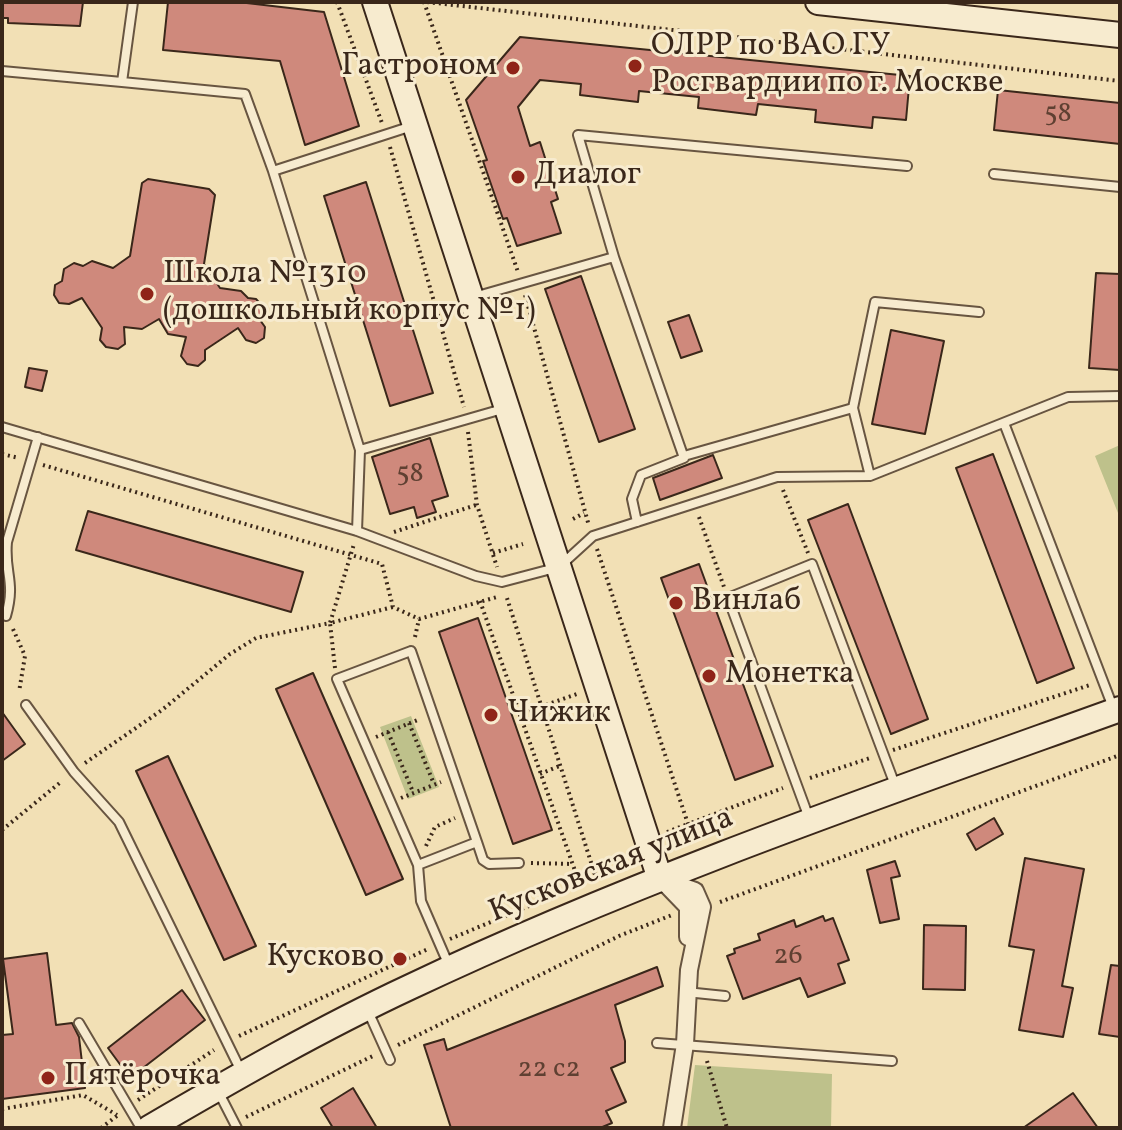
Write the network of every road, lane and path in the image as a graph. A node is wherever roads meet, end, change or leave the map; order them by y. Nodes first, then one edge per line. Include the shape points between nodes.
1 (133, 2) edge
2 (337, 2) edge
3 (375, 2) edge
4 (426, 2) edge
5 (818, 2) edge
6 (898, 6) edge
7 (1120, 35) edge
8 (2, 71) edge
9 (1120, 81) edge
10 (122, 82) junction
11 (414, 125) junction
12 (386, 135) junction
13 (907, 166) dead end
14 (273, 171) junction
15 (994, 174) dead end
16 (1120, 187) edge
17 (614, 257) junction
18 (522, 283) junction
19 (471, 298) junction
20 (979, 312) dead end
21 (1120, 396) edge
22 (507, 408) junction
23 (853, 408) junction
24 (467, 419) junction
25 (1004, 423) junction
26 (2, 427) edge
27 (38, 437) junction
28 (360, 450) junction
29 (2, 454) edge
30 (684, 456) junction
31 (31, 462) junction
32 (870, 476) junction
33 (777, 477) junction
34 (694, 503) junction
35 (477, 505) junction
36 (584, 513) junction
37 (573, 519) dead end
38 (637, 522) junction
39 (357, 531) junction
40 (593, 536) junction
41 (388, 543) junction
42 (523, 544) dead end
43 (352, 552) junction
44 (493, 553) junction
45 (382, 564) junction
46 (812, 564) junction
47 (559, 567) junction
48 (502, 582) junction
49 (506, 595) junction
50 (728, 598) junction
51 (480, 601) junction
52 (393, 607) junction
53 (6, 616) joint
54 (419, 619) junction
55 (330, 623) junction
56 (411, 651) junction
57 (337, 679) junction
58 (1103, 681) junction
59 (596, 688) junction
60 (26, 705) joint
61 (543, 706) junction
62 (1117, 710) edge
63 (433, 714) junction
64 (518, 715) junction
65 (409, 723) junction
66 (388, 732) junction
67 (363, 742) junction
68 (884, 753) junction
69 (1120, 755) edge
70 (562, 765) junction
71 (74, 772) junction
72 (540, 774) junction
73 (454, 776) junction
74 (795, 783) junction
75 (434, 785) junction
76 (897, 790) junction
77 (413, 793) junction
78 (390, 803) junction
79 (467, 813) junction
80 (811, 821) junction
81 (688, 824) junction
82 (2, 830) edge
83 (661, 834) dead end
84 (477, 842) junction
85 (519, 863) joint
86 (573, 864) junction
87 (419, 865) junction
88 (596, 878) dead end
89 (660, 879) junction
90 (580, 885) dead end
91 (710, 906) dead end
92 (675, 913) dead end
93 (450, 968) junction
94 (686, 992) junction
95 (725, 996) dead end
96 (367, 1008) junction
97 (79, 1023) dead end
98 (657, 1043) dead end
99 (685, 1044) junction
100 (703, 1045) junction
101 (386, 1050) junction
102 (390, 1060) dead end
103 (892, 1061) dead end
104 (242, 1072) junction
105 (217, 1089) junction
106 (2, 1109) edge
107 (117, 1116) dead end
108 (236, 1126) edge
109 (141, 1128) edge
110 (149, 1128) edge
111 (672, 1128) edge
112 (727, 1128) edge

1 - 10 lane
2 - 12 path
3 - 11 street
4 - 9 path
4 - 18 path
5 - 6 street
6 - 7 street
8 - 10 lane
10 - 14 lane via 245,94
11 - 12 lane
11 - 19 street
12 - 14 lane
12 - 24 path
13 - 17 lane via 578,135
14 - 28 lane
15 - 16 lane
17 - 18 lane
17 - 30 lane
18 - 19 lane
18 - 36 path
19 - 22 street
20 - 23 lane via 875,302
21 - 25 lane via 1068,397
22 - 24 lane
22 - 47 street
23 - 30 lane
23 - 32 lane
24 - 28 lane
24 - 35 path
25 - 32 lane
25 - 58 lane
26 - 27 lane
27 - 31 lane
27 - 39 lane
28 - 39 lane
29 - 31 path
30 - 38 lane via 641,475 632,499
31 - 43 path
31 - 53 lane via 7,542 13,592
32 - 33 lane
33 - 34 lane
33 - 46 path
34 - 38 lane
34 - 50 path
35 - 41 path via 397,529
35 - 44 path
36 - 37 path
36 - 40 path
38 - 40 lane
39 - 41 lane
39 - 43 path
40 - 47 lane
40 - 81 path
41 - 45 path
41 - 48 lane
42 - 44 path
43 - 45 path
43 - 55 path
44 - 48 path
45 - 52 path
46 - 50 lane
46 - 68 lane
47 - 48 lane
47 - 59 street
48 - 49 path
49 - 51 path
49 - 61 path
50 - 74 lane
51 - 54 path
51 - 64 path
52 - 54 path
52 - 55 path
53 - 60 path via 23,650 18,691
54 - 56 path
55 - 57 path
55 - 71 path via 256,638
56 - 57 lane
56 - 63 lane
57 - 67 lane
58 - 62 lane
58 - 68 path
59 - 61 path
59 - 89 street
60 - 71 lane
61 - 64 path
61 - 70 path
62 - 76 street, Кусковская улица
63 - 65 path
63 - 73 lane
64 - 72 path
65 - 66 path
65 - 75 path
66 - 67 path
66 - 77 path
67 - 78 lane
68 - 74 path
68 - 76 lane
69 - 91 path
70 - 72 path
70 - 88 path
71 - 82 path
71 - 104 lane via 119,822
72 - 86 path
73 - 75 path
73 - 79 lane
74 - 80 lane
74 - 81 path
75 - 77 path
76 - 80 street, Кусковская улица
77 - 78 path
78 - 87 lane
79 - 84 lane
79 - 87 path via 435,827
80 - 89 street, Кусковская улица
81 - 83 path
84 - 85 lane via 489,864
84 - 87 lane
85 - 86 path
86 - 90 path
87 - 93 lane via 421,901
89 - 93 street, Кусковская улица
89 - 94 street via 680,883 700,898
92 - 101 path
93 - 96 street, Кусковская улица
94 - 95 lane
94 - 99 street
96 - 101 lane
96 - 104 street, Кусковская улица
97 - 109 lane
98 - 99 lane
99 - 100 lane
99 - 111 street
100 - 103 lane
100 - 112 path
101 - 102 lane
101 - 108 path
104 - 105 street, Кусковская улица
105 - 108 lane
105 - 110 street, Кусковская улица
106 - 107 path via 83,1095

